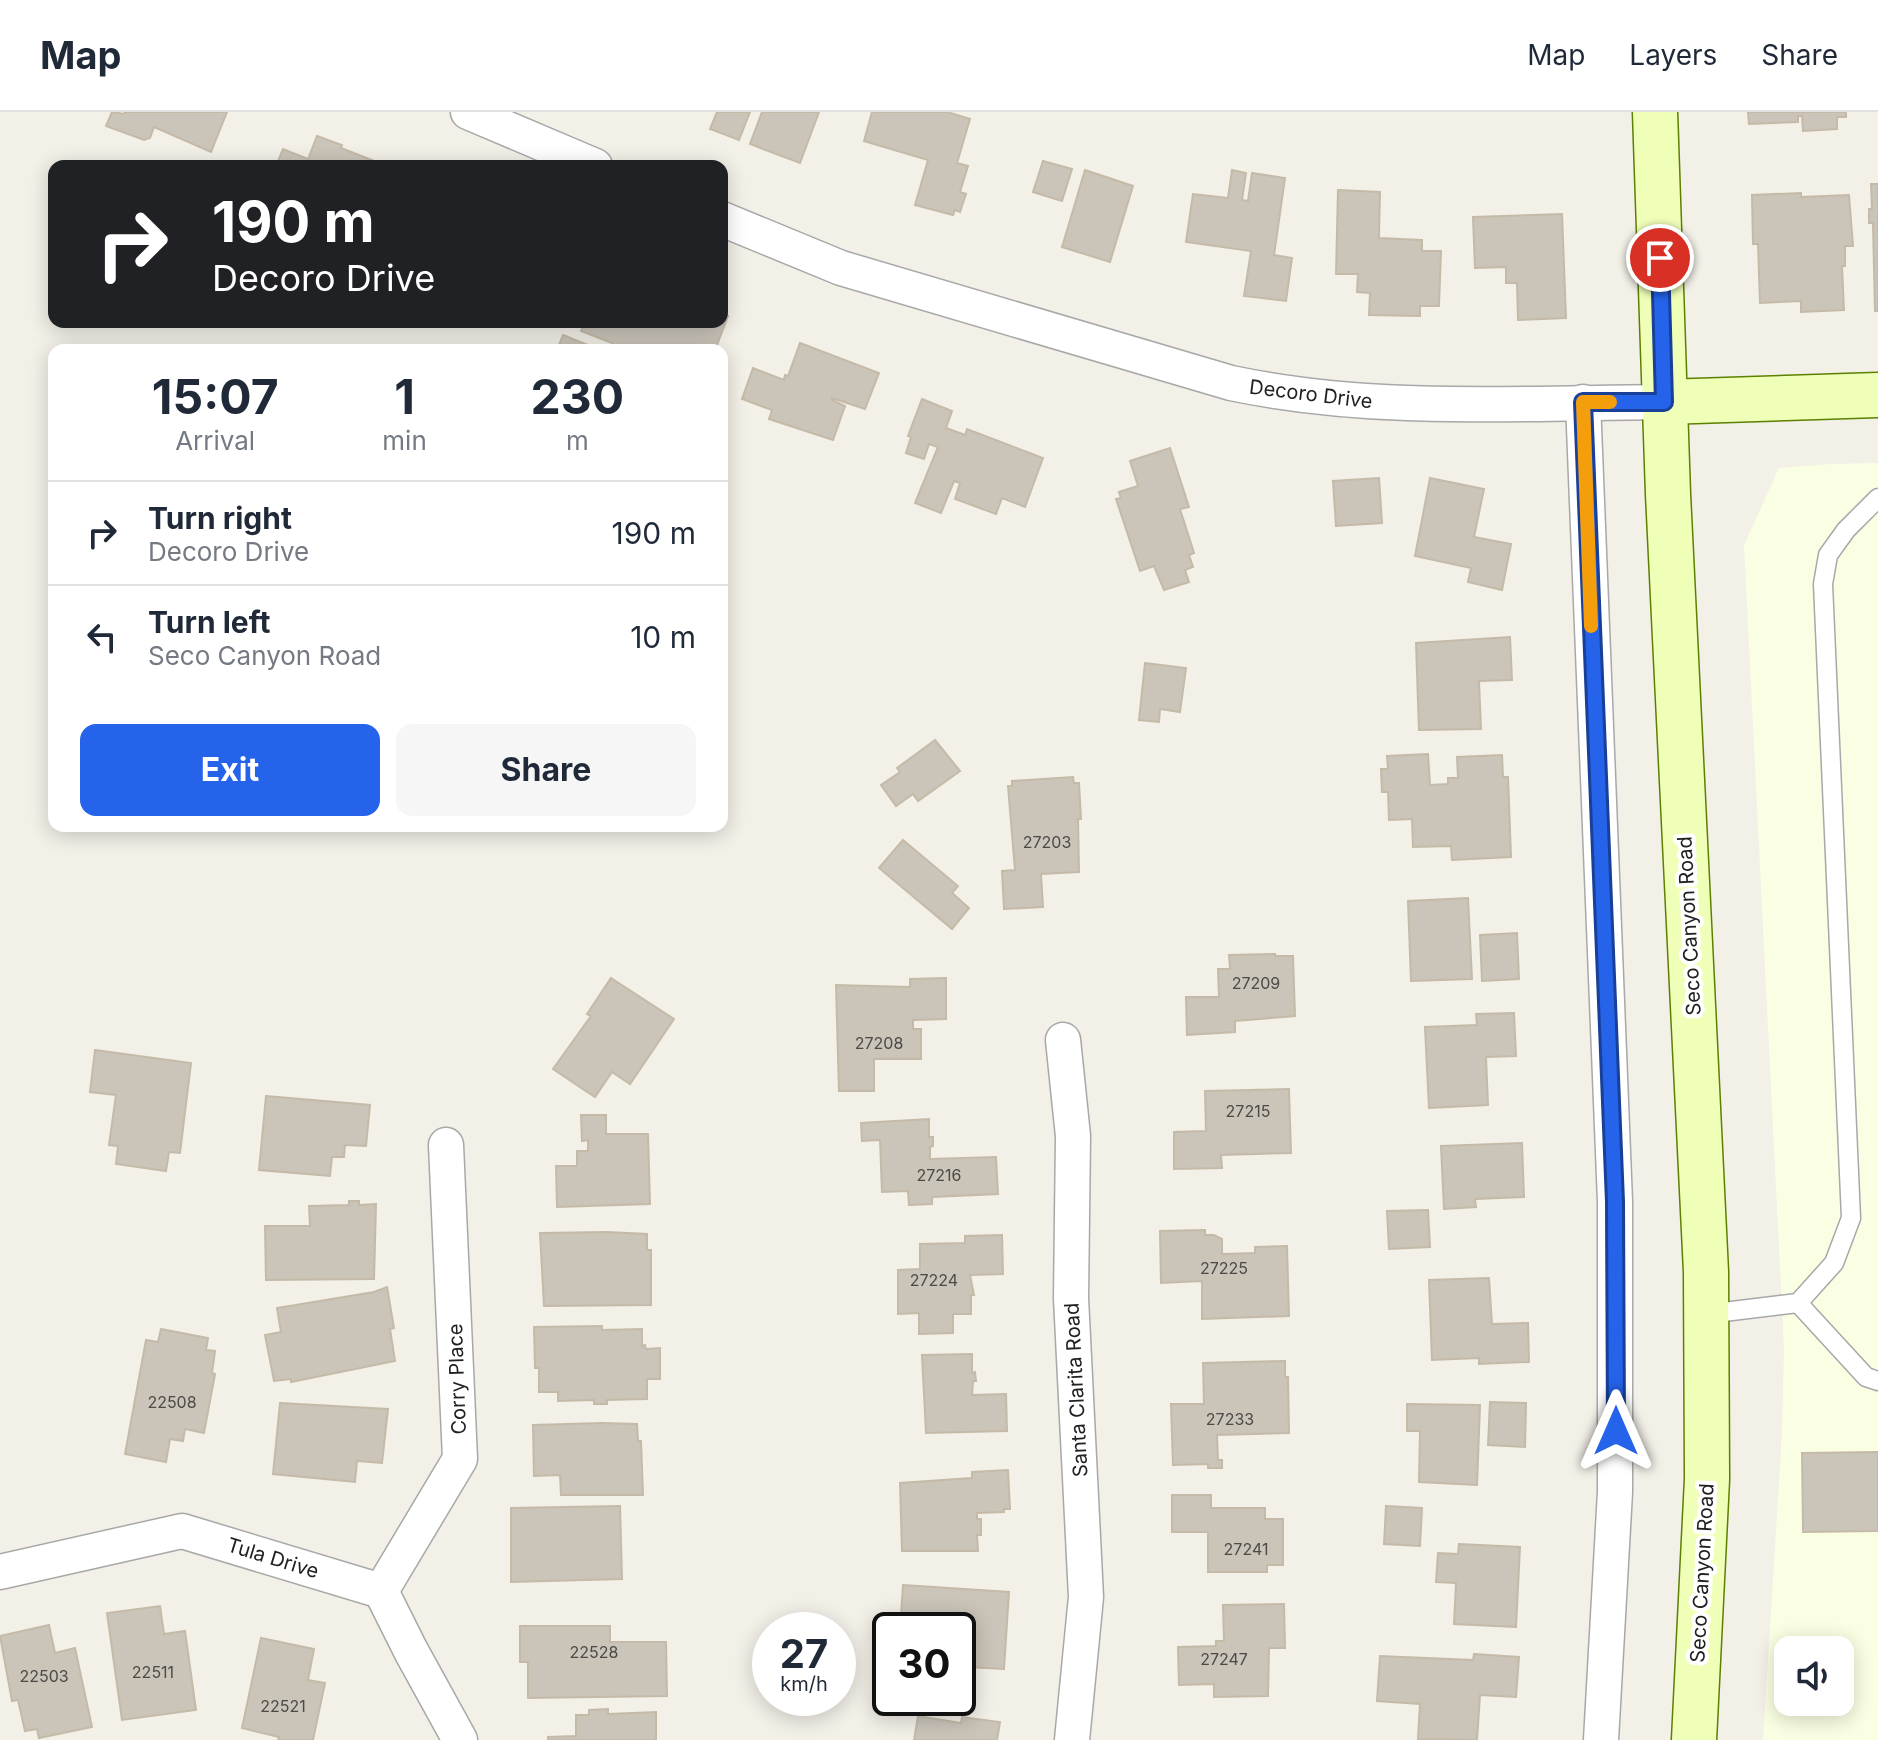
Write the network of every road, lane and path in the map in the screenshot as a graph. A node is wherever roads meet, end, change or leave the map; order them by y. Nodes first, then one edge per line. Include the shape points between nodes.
1 (468, 112) edge
2 (1655, 112) edge
3 (581, 160) edge
4 (728, 221) edge
5 (1878, 395) edge
6 (1583, 402) junction
7 (1664, 402) junction
8 (1878, 498) edge
9 (1063, 1040) dead end
10 (446, 1145) dead end
11 (1798, 1303) junction
12 (1707, 1314) junction
13 (1878, 1381) edge
14 (0, 1572) edge
15 (381, 1591) junction
16 (460, 1740) edge
17 (1072, 1740) edge
18 (1601, 1740) edge
19 (1694, 1740) edge

1 - 3 street
2 - 7 main road, Seco Canyon Road
4 - 6 street, Decoro Drive via 841,268 1281,394 1395,405
5 - 7 main road, Decoro Drive
6 - 7 street, Decoro Drive
6 - 18 street via 1615,1202 1615,1492
7 - 12 main road, Seco Canyon Road
8 - 11 lane via 1828,555 1823,584 1851,1218 1834,1263
9 - 17 street, Santa Clarita Road via 1073,1136 1071,1298 1086,1597
10 - 15 street, Corry Place via 460,1459
11 - 12 lane
11 - 13 lane via 1866,1377
12 - 19 main road, Seco Canyon Road via 1707,1479
14 - 15 street, Tula Drive via 182,1531
15 - 16 street

